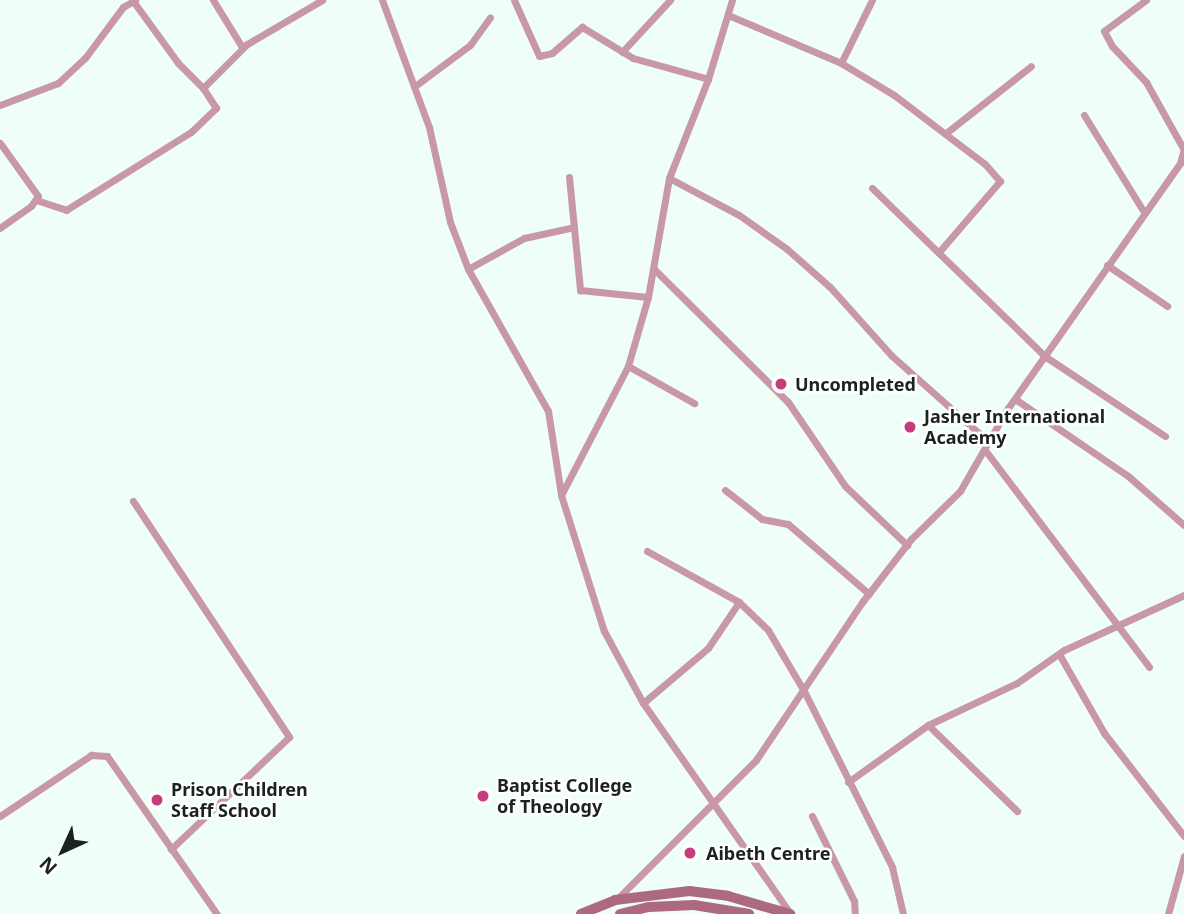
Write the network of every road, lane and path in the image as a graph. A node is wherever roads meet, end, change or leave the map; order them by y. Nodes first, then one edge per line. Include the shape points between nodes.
1 (213, 0) edge
2 (322, 0) edge
3 (382, 0) edge
4 (514, 0) edge
5 (670, 0) edge
6 (872, 0) edge
7 (1146, 0) edge
8 (134, 1) edge
9 (730, 1) edge
10 (728, 15) junction
11 (490, 17) dead end
12 (246, 45) junction
13 (622, 52) junction
14 (841, 63) junction
15 (1031, 66) dead end
16 (708, 79) junction
17 (415, 86) junction
18 (203, 88) junction
19 (0, 106) edge
20 (1084, 115) dead end
21 (946, 133) junction
22 (0, 143) edge
23 (1184, 149) edge
24 (569, 177) dead end
25 (669, 178) junction
26 (872, 188) dead end
27 (36, 200) junction
28 (1144, 212) junction
29 (0, 228) edge
30 (574, 228) junction
31 (939, 252) junction
32 (1107, 265) junction
33 (468, 269) junction
34 (654, 269) junction
35 (648, 298) junction
36 (1167, 306) dead end
37 (1046, 357) junction
38 (628, 366) junction
39 (1015, 399) junction
40 (694, 403) dead end
41 (1165, 436) dead end
42 (987, 446) junction
43 (725, 490) dead end
44 (561, 495) junction
45 (133, 501) dead end
46 (1184, 525) edge
47 (907, 545) junction
48 (647, 551) dead end
49 (869, 594) junction
50 (1184, 595) edge
51 (739, 602) junction
52 (1121, 626) junction
53 (1059, 654) junction
54 (1149, 667) dead end
55 (804, 691) junction
56 (643, 703) junction
57 (928, 725) junction
58 (848, 782) junction
59 (715, 803) junction
60 (1017, 811) dead end
61 (0, 816) edge
62 (812, 816) dead end
63 (1184, 836) edge
64 (171, 849) junction
65 (1184, 856) edge
66 (615, 900) junction
67 (217, 914) edge
68 (581, 914) edge
69 (620, 914) edge
70 (749, 914) edge
71 (790, 914) edge
72 (855, 914) edge
73 (904, 914) edge
74 (1168, 914) edge

1 - 12 street via 236,44
2 - 12 street
3 - 17 street
4 - 13 street via 539,56 551,53 582,27
5 - 13 street
6 - 14 street
7 - 23 street via 1104,31 1146,82
8 - 18 street via 178,63
8 - 19 street via 58,83
9 - 10 street
10 - 14 street
10 - 16 street
11 - 17 street via 470,45
12 - 18 street
13 - 16 street via 645,63
14 - 21 street
15 - 21 street
16 - 25 street
17 - 33 street via 450,222
18 - 27 street via 216,108 191,132 66,210
20 - 28 street
21 - 31 street via 1000,181
22 - 27 street via 38,196
23 - 28 street via 1180,163
24 - 30 street
25 - 34 street
25 - 42 street via 739,215 787,249 830,286 892,356
26 - 31 street
27 - 29 street
28 - 32 street
30 - 33 street via 524,238
30 - 35 street via 580,290
31 - 37 street via 983,301
32 - 36 street
32 - 37 street
33 - 44 street via 548,411
34 - 35 street
34 - 47 street via 785,399 845,486
35 - 38 street
37 - 39 street
37 - 41 street
38 - 40 street
38 - 44 street
39 - 42 street
39 - 46 street via 1136,482
42 - 47 street via 960,491
42 - 52 street
43 - 49 street via 762,519 788,524
44 - 56 street via 604,631
45 - 64 street via 289,737
47 - 49 street
48 - 51 street
49 - 55 street
50 - 52 street
51 - 55 street via 768,629
51 - 56 street via 708,648
52 - 53 street
52 - 54 street
53 - 57 street via 1017,682
53 - 63 street via 1104,733
55 - 58 street
55 - 59 street via 756,760
56 - 59 street
57 - 58 street
57 - 60 street
58 - 73 street via 892,867
59 - 66 street
59 - 71 street
61 - 64 street via 98,753 107,756
62 - 72 street via 854,901
64 - 67 street
65 - 74 street
66 - 68 main road
66 - 71 main road via 689,891 728,896
69 - 70 main road via 682,905

